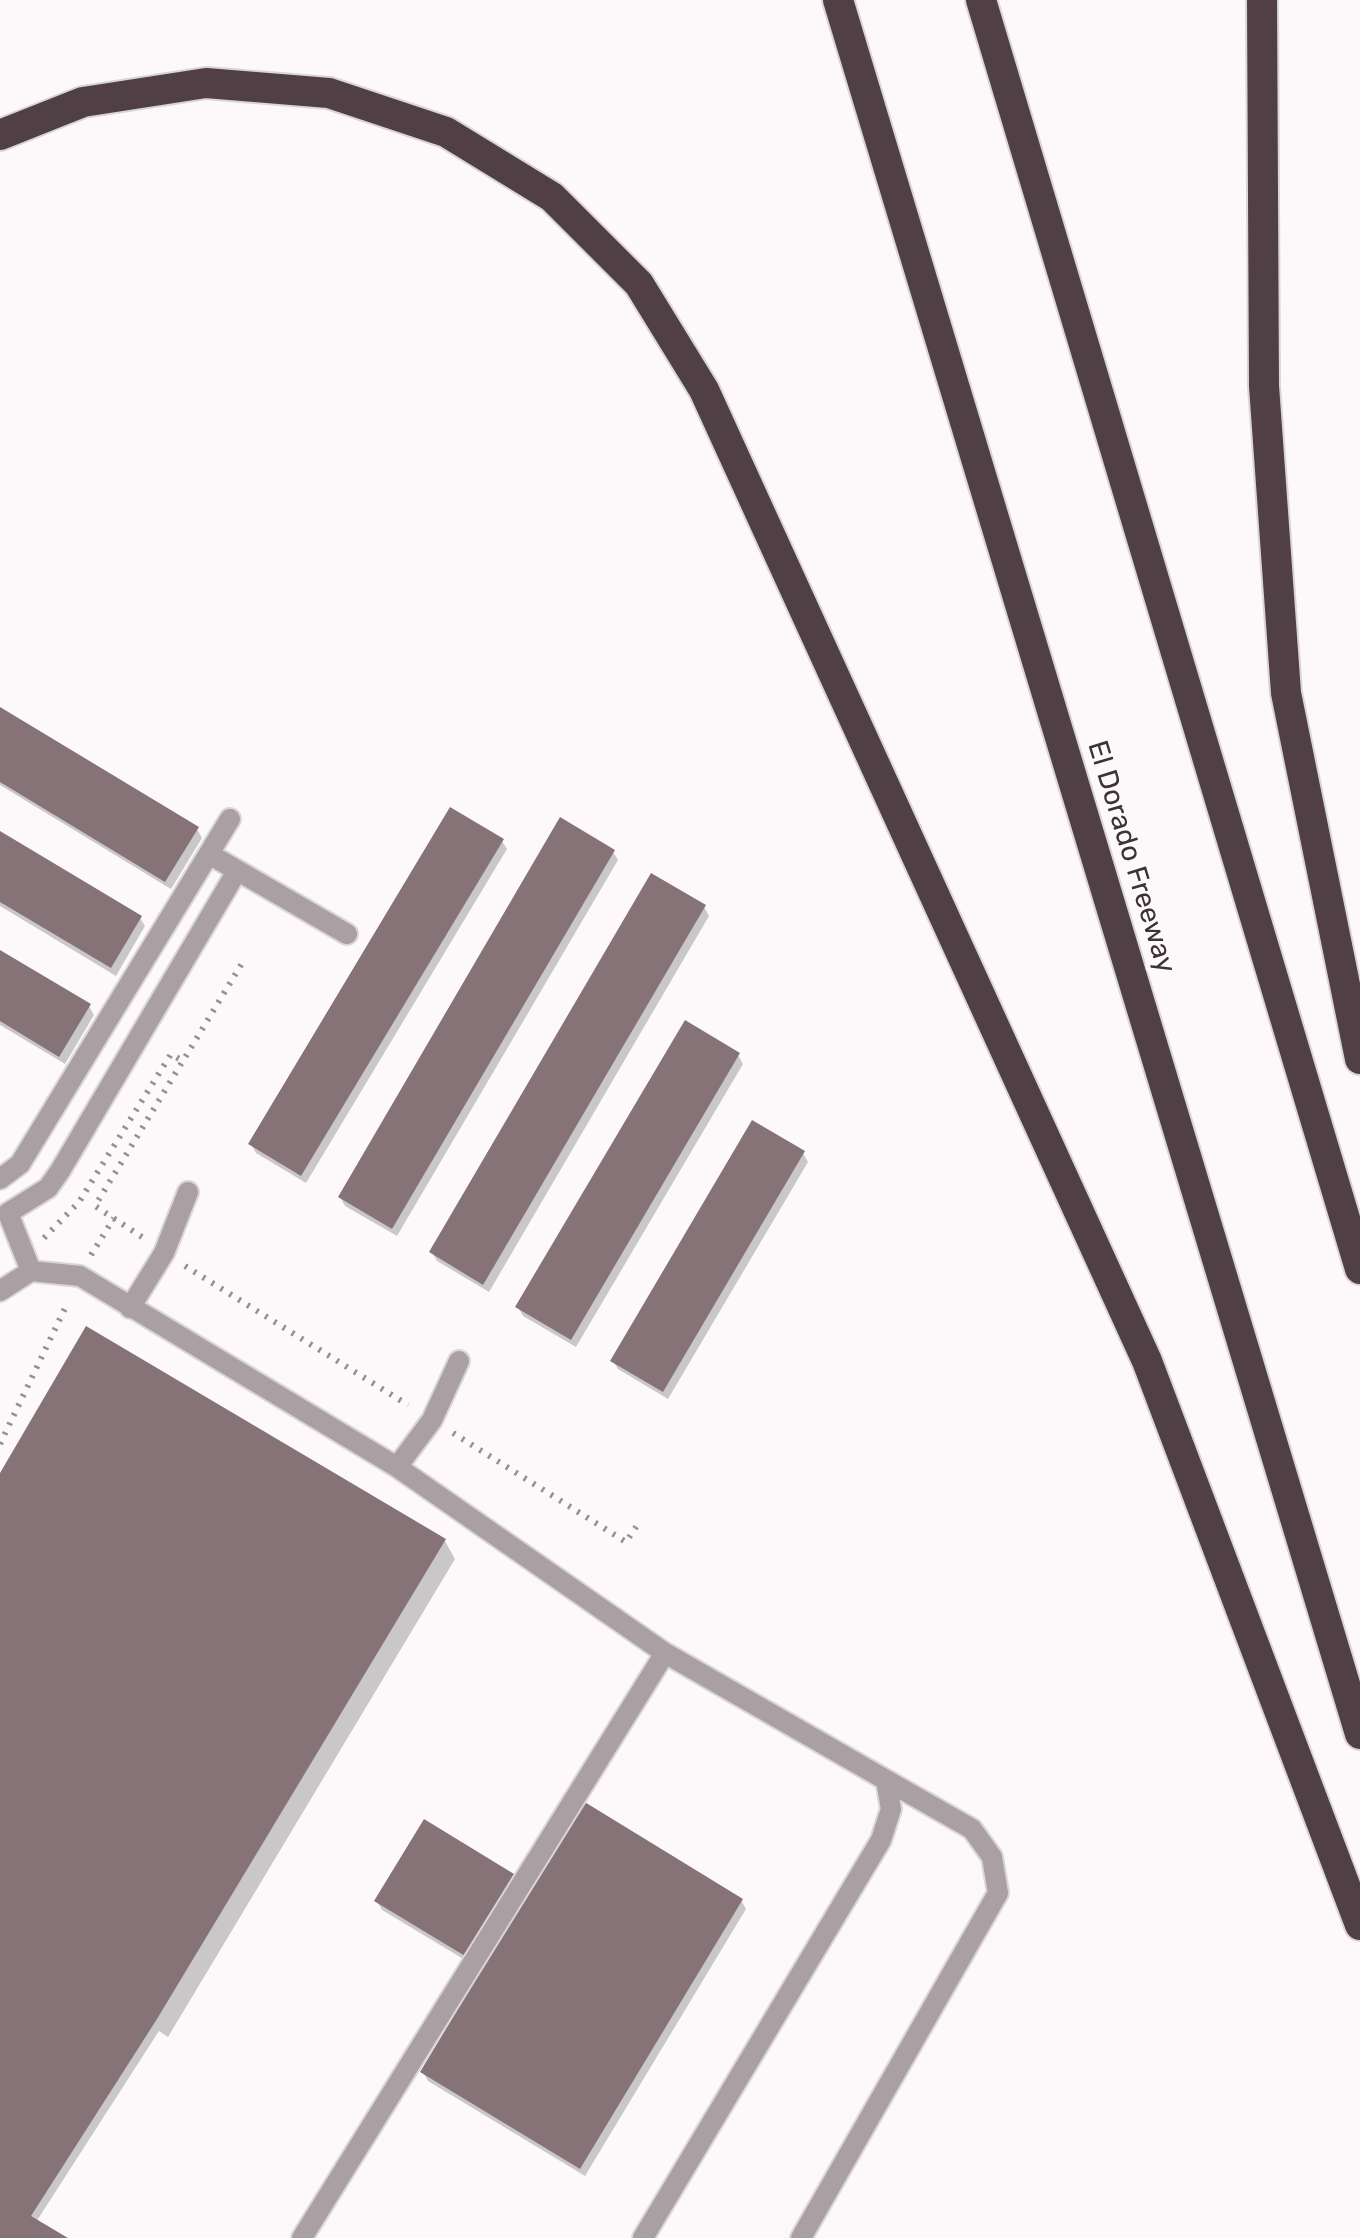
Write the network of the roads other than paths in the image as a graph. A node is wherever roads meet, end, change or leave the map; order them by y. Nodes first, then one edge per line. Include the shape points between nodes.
1 (838, 0) edge
2 (982, 0) edge
3 (1262, 0) edge
4 (0, 135) edge
5 (230, 819) dead end
6 (209, 854) junction
7 (238, 870) junction
8 (347, 934) dead end
9 (1360, 1060) edge
10 (0, 1179) edge
11 (188, 1192) dead end
12 (1360, 1269) edge
13 (31, 1272) junction
14 (0, 1291) edge
15 (130, 1308) junction
16 (459, 1361) dead end
17 (397, 1467) junction
18 (665, 1653) junction
19 (1360, 1734) edge
20 (886, 1780) junction
21 (1360, 1925) edge
22 (302, 2238) edge
23 (643, 2238) edge
24 (801, 2238) edge

1 - 19 highway, El Dorado Freeway
2 - 12 highway
3 - 9 highway via 1264,386 1286,693
4 - 21 highway via 83,102 206,83 329,93 446,132 552,197 638,284 704,390 1148,1361
5 - 6 lane
6 - 7 lane
6 - 10 lane via 20,1164
7 - 8 lane
7 - 13 lane via 60,1171 48,1188 8,1214
11 - 15 lane via 164,1253
13 - 14 lane
13 - 15 lane via 80,1276
15 - 17 lane
16 - 17 lane via 432,1420
17 - 18 lane
18 - 20 lane
18 - 22 lane
20 - 23 lane via 891,1809 881,1840
20 - 24 lane via 972,1829 992,1857 998,1893

